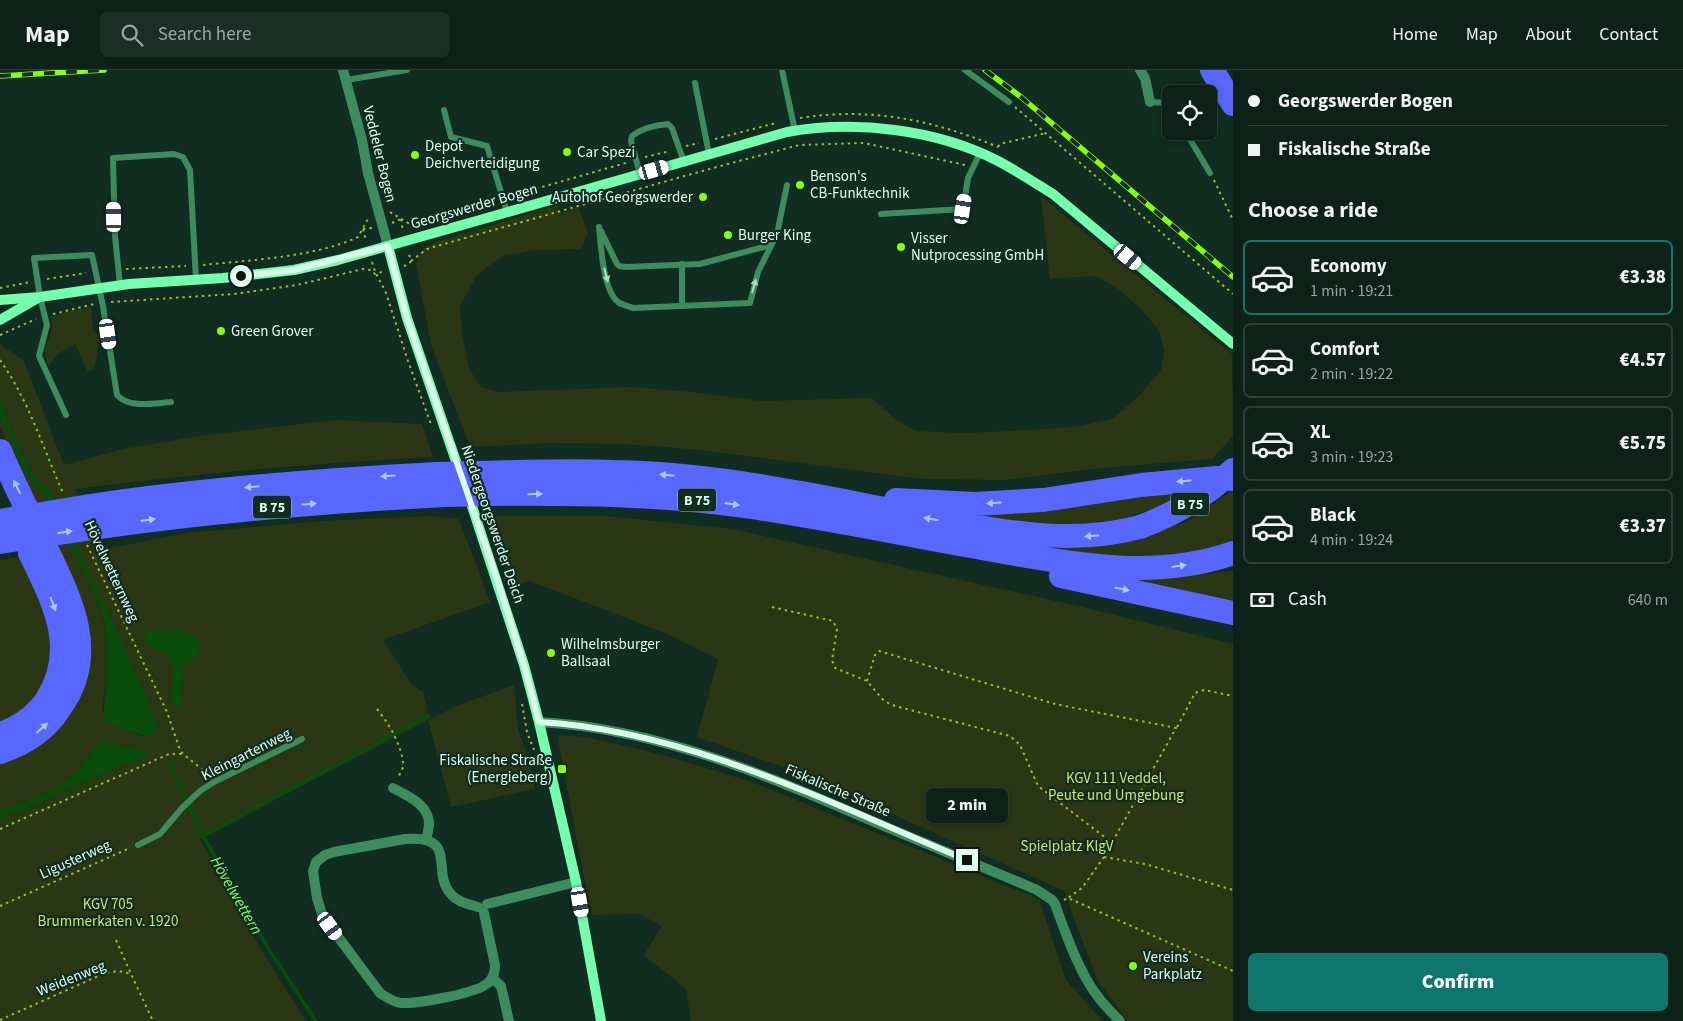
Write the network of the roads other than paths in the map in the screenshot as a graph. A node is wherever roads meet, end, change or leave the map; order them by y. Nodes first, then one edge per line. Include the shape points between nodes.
1 (407, 70) edge
2 (782, 70) edge
3 (965, 70) edge
4 (1140, 70) edge
5 (1212, 70) edge
6 (345, 75) edge
7 (694, 83) dead end
8 (1009, 102) road end
9 (1150, 102) joint
10 (1162, 103) edge
11 (1233, 104) edge
12 (444, 110) dead end
13 (795, 131) junction
14 (1190, 140) edge
15 (980, 153) junction
16 (710, 154) junction
17 (684, 162) junction
18 (1210, 173) road end
19 (640, 174) junction
20 (787, 185) dead end
21 (507, 212) junction
22 (881, 214) dead end
23 (771, 245) junction
24 (388, 246) junction
25 (682, 264) junction
26 (196, 280) junction
27 (120, 285) junction
28 (99, 288) junction
29 (40, 297) junction
30 (0, 300) edge
31 (682, 306) junction
32 (0, 320) edge
33 (1233, 344) edge
34 (171, 402) dead end
35 (66, 415) dead end
36 (0, 451) edge
37 (1233, 470) edge
38 (1233, 479) edge
39 (482, 483) junction
40 (0, 490) edge
41 (785, 490) junction
42 (0, 521) edge
43 (92, 525) junction
44 (905, 534) junction
45 (0, 542) edge
46 (1224, 556) edge
47 (1233, 613) edge
48 (539, 722) junction
49 (0, 734) edge
50 (302, 739) dead end
51 (0, 752) edge
52 (392, 788) road end
53 (426, 840) junction
54 (138, 845) road end
55 (576, 882) junction
56 (483, 908) junction
57 (492, 978) junction
58 (509, 1021) edge
59 (601, 1021) edge
60 (1120, 1021) edge

1 - 6 lane
2 - 13 lane
3 - 8 lane
4 - 9 street via 1146,78
5 - 11 highway
6 - 24 street, Veddeler Bogen
7 - 16 lane
9 - 10 lane
12 - 21 lane via 451,137 487,146
13 - 15 street, Georgswerder Bogen via 874,127 904,131
13 - 16 street, Georgswerder Bogen
14 - 18 lane
15 - 22 lane via 968,178 963,209
15 - 33 street, Georgswerder Bogen via 1053,194
16 - 17 street, Georgswerder Bogen
17 - 19 street, Georgswerder Bogen
17 - 19 lane via 672,128 668,124 660,125 632,136
19 - 21 street, Georgswerder Bogen
20 - 23 lane via 777,234
21 - 24 street, Georgswerder Bogen
23 - 25 lane via 700,264
31 -> 23 lane via 750,303 758,272
24 - 26 street, Georgswerder Bogen via 294,270
24 - 48 street, Niedergeorgswerder Deich via 407,318 498,582
25 - 31 lane
25 -> 31 lane via 619,266 599,227 609,288 619,303 633,308
26 - 27 street, Georgswerder Bogen
26 - 27 lane via 190,170 183,157 174,154 113,158
27 - 28 street, Georgswerder Bogen
28 - 29 street, Georgswerder Bogen
28 - 29 lane via 92,255 34,258
28 - 34 lane via 117,395 133,404
29 - 30 street, Georgswerder Bogen
29 - 32 street, Georgswerder Bogen
29 - 35 lane via 47,329 39,356
51 -> 36 highway via 31,737 55,716 72,688 80,653 68,594
37 -> 41 highway, B 75, bridge via 1198,499 1167,516 1110,534 1076,537 1029,535
38 -> 41 highway, B 75 via 1141,485 1043,500 975,504
41 -> 39 highway, B 75 via 715,480 616,472
43 -> 39 highway, B 75, bridge via 266,507 444,496
39 -> 43 highway, B 75, bridge via 437,474 330,479 189,493
39 -> 44 highway, B 75 via 752,507
40 -> 49 highway via 53,602 59,620 62,651 56,682 42,706 21,725
42 - 43 highway, B 75, bridge
45 -> 43 highway, B 75, bridge
44 -> 46 highway via 1104,567 1159,568
44 -> 47 highway via 1001,563
48 - 55 street, Niedergeorgswerder Deich
48 - 60 street, Fiskalische Straße via 605,729 734,764 1037,890 1055,904 1089,982
50 - 54 lane, Kleingartenweg via 200,791 160,834
52 - 53 street via 418,802 426,812 429,823
53 - 56 street via 436,845 440,854 450,894 461,902
53 - 57 street via 416,838 368,844 325,855 316,862 314,871 322,914 371,983 388,999 413,1002 459,994 482,987
55 - 56 street
55 - 59 street, Niedergeorgswerder Deich
56 - 57 street via 495,965
57 - 58 street via 501,986

